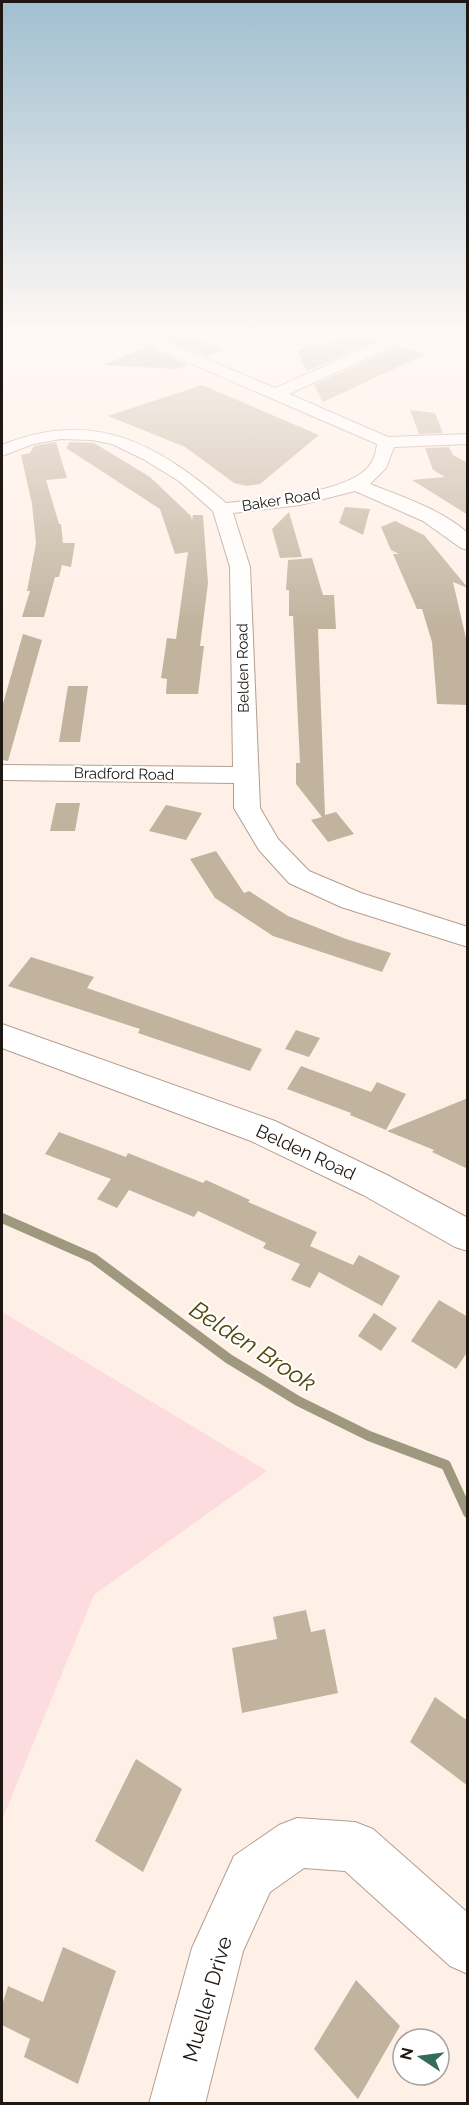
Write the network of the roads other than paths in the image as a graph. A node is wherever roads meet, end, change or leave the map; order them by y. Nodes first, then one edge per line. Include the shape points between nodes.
1 (360, 431) edge
2 (468, 440) edge
3 (386, 442) junction
4 (2, 451) edge
5 (357, 485) junction
6 (222, 509) junction
7 (468, 544) edge
8 (2, 773) edge
9 (246, 775) junction
10 (468, 937) edge
11 (2, 1036) edge
12 (468, 1236) edge
13 (468, 1948) edge
14 (177, 2103) edge

1 - 3 street
2 - 3 street
3 - 5 street, Baker Road via 384,457 373,474
4 - 6 street via 29,440 61,434 117,440 185,477
5 - 6 street, Baker Road
5 - 7 street via 435,521
6 - 9 street, Belden Road via 240,567
8 - 9 street, Bradford Road
9 - 10 street, Belden Road via 247,808 267,844 299,877 351,900
11 - 12 street, Belden Road via 263,1131
13 - 14 street, Mueller Drive via 355,1847 297,1844 252,1874 218,1948

